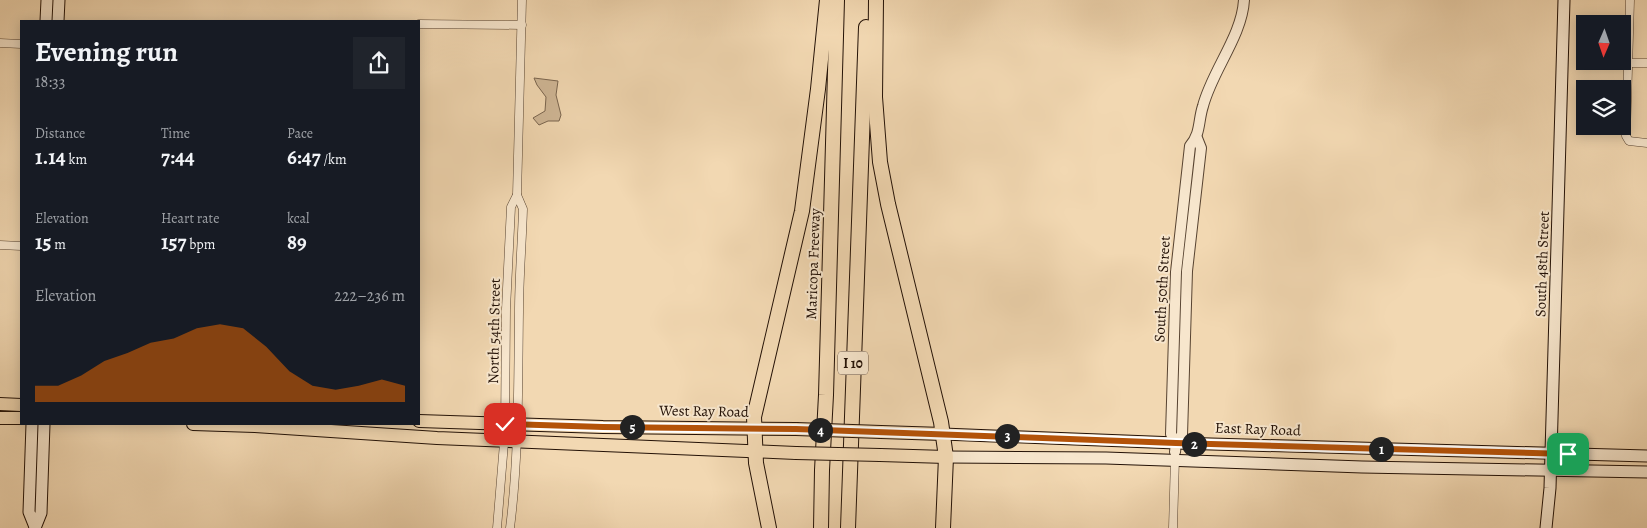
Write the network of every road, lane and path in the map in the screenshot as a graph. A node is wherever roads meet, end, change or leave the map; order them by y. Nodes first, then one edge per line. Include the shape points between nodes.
1 (47, 0) edge
2 (59, 0) edge
3 (522, 0) edge
4 (827, 0) edge
5 (837, 0) edge
6 (867, 0) edge
7 (876, 0) edge
8 (1244, 0) edge
9 (1564, 0) edge
10 (1630, 0) edge
11 (1630, 15) edge
12 (46, 20) edge
13 (58, 20) edge
14 (420, 24) edge
15 (522, 25) junction
16 (0, 43) edge
17 (20, 44) edge
18 (1631, 63) edge
19 (1647, 63) edge
20 (1628, 70) edge
21 (1647, 143) edge
22 (517, 195) junction
23 (0, 245) edge
24 (20, 246) edge
25 (0, 404) edge
26 (20, 405) edge
27 (0, 418) edge
28 (20, 418) edge
29 (420, 421) edge
30 (511, 424) junction
31 (32, 425) edge
32 (44, 425) edge
33 (224, 425) edge
34 (754, 428) junction
35 (838, 431) joint
36 (943, 434) junction
37 (511, 440) junction
38 (755, 452) junction
39 (1175, 452) junction
40 (1550, 454) junction
41 (1647, 456) edge
42 (946, 457) junction
43 (1550, 470) junction
44 (1647, 472) edge
45 (35, 528) edge
46 (497, 528) edge
47 (510, 528) edge
48 (769, 528) edge
49 (821, 528) edge
50 (848, 528) edge
51 (943, 528) edge
52 (1173, 528) edge
53 (1546, 528) edge

1 - 12 main road
2 - 13 main road
3 - 15 street, North 54th Street
4 - 34 highway via 802,211
5 - 49 highway, Maricopa Freeway / I 10
6 - 50 highway, I 10
7 - 36 highway via 875,97 880,162
8 - 39 street, South 50th Street via 1236,28 1203,105 1197,138 1201,148 1187,271 1182,435
9 - 40 main road, South 48th Street
10 - 11 street
14 - 15 street
15 - 22 street, North 54th Street
16 - 17 street
18 - 19 street
20 - 21 street via 1626,136 1628,141
22 - 30 street, North 54th Street via 522,209
22 - 30 street, North 54th Street via 511,207 506,309
23 - 24 street
25 - 26 main road
27 - 28 main road
29 - 30 main road, West Ray Road
30 - 34 main road, West Ray Road
30 - 37 street, North 54th Street
30 - 37 street, North 54th Street
31 - 45 main road via 29,512
32 - 45 main road via 41,513
33 - 37 main road
34 - 35 main road, West Ray Road, bridge
34 - 38 highway
35 - 36 main road, East Ray Road, bridge
36 - 39 main road, East Ray Road
36 - 42 highway
37 - 38 main road
37 - 46 street, North 54th Street
37 - 47 street, North 54th Street via 515,491
38 - 42 main road, East Ray Road, bridge
38 - 48 highway
39 - 40 main road, East Ray Road
39 - 42 main road, East Ray Road via 1092,458
39 - 43 main road, East Ray Road via 1372,467
39 - 52 street, South 50th Street
40 - 41 main road, East Ray Road
40 - 43 main road, South 48th Street
42 - 51 highway
43 - 44 main road, East Ray Road
43 - 53 main road, South 48th Street

